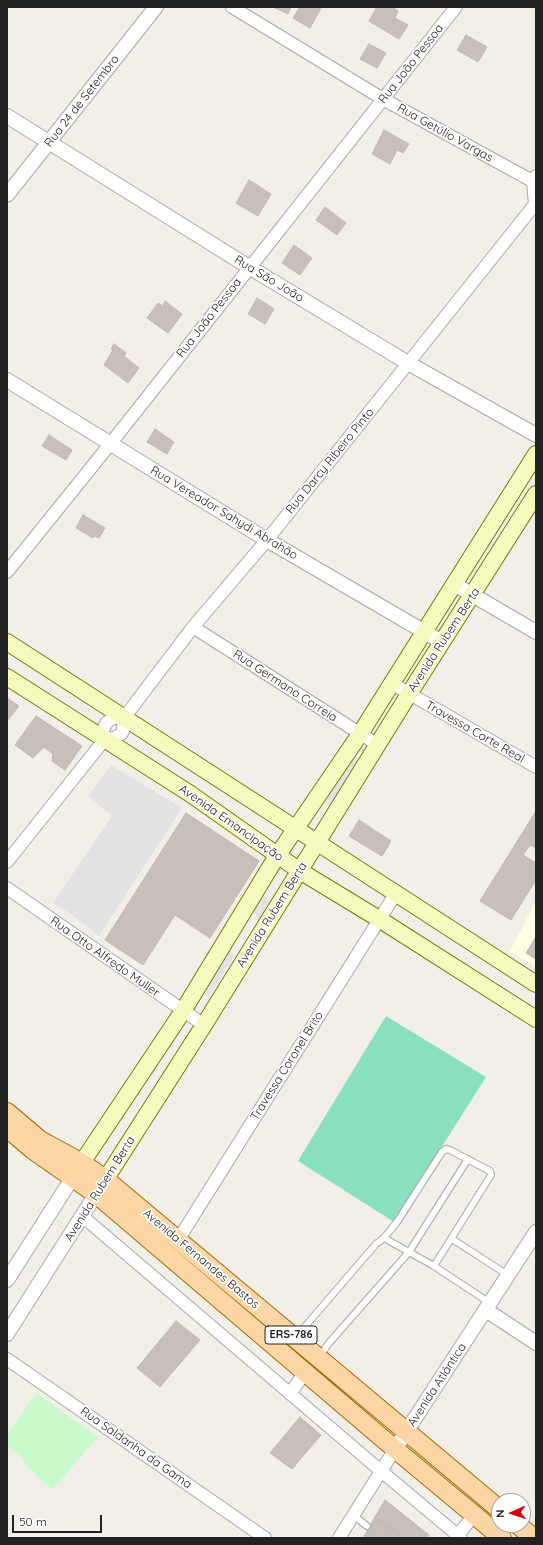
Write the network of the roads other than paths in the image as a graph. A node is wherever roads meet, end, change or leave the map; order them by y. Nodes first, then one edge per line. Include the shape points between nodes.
1 (156, 7) edge
2 (232, 7) edge
3 (456, 7) edge
4 (383, 99) junction
5 (7, 116) edge
6 (50, 142) junction
7 (535, 180) edge
8 (7, 195) edge
9 (536, 203) edge
10 (249, 267) junction
11 (408, 363) junction
12 (7, 380) edge
13 (536, 435) edge
14 (111, 444) junction
15 (536, 454) edge
16 (517, 484) junction
17 (535, 496) edge
18 (267, 540) junction
19 (7, 572) edge
20 (454, 584) junction
21 (472, 595) junction
22 (193, 627) junction
23 (424, 632) junction
24 (536, 632) edge
25 (7, 642) edge
26 (442, 642) junction
27 (7, 677) edge
28 (393, 684) junction
29 (409, 694) junction
30 (124, 718) junction
31 (360, 734) junction
32 (105, 739) junction
33 (378, 745) junction
34 (536, 768) edge
35 (296, 828) junction
36 (317, 842) junction
37 (277, 856) junction
38 (7, 862) edge
39 (300, 871) junction
40 (7, 888) edge
41 (396, 893) junction
42 (379, 919) junction
43 (536, 984) edge
44 (183, 1011) junction
45 (536, 1019) edge
46 (204, 1025) junction
47 (7, 1112) edge
48 (7, 1128) edge
49 (468, 1159) junction
50 (77, 1170) junction
51 (101, 1187) junction
52 (82, 1216) junction
53 (536, 1232) edge
54 (384, 1238) junction
55 (452, 1239) junction
56 (178, 1240) junction
57 (409, 1252) junction
58 (434, 1266) junction
59 (508, 1275) junction
60 (7, 1280) edge
61 (488, 1306) junction
62 (7, 1334) edge
63 (295, 1339) junction
64 (536, 1343) edge
65 (318, 1358) junction
66 (7, 1359) edge
67 (305, 1372) junction
68 (290, 1394) junction
69 (406, 1432) junction
70 (395, 1449) junction
71 (381, 1471) junction
72 (491, 1502) edge
73 (353, 1514) junction
74 (474, 1515) junction
75 (367, 1526) dead end
76 (460, 1537) edge
77 (265, 1538) edge
78 (339, 1538) edge
79 (502, 1538) edge

1 - 6 street, Rua 24 de Setembro
2 - 4 street, Rua Getúlio Vargas
3 - 4 street, Rua João Pessoa
4 - 7 street, Rua Getúlio Vargas
4 - 10 street, Rua João Pessoa
5 - 6 street, Rua São João
6 - 8 street, Rua 24 de Setembro
6 - 10 street, Rua São João
7 - 9 street, Rua Darcy Ribeiro Pinto
9 - 11 street, Rua Darcy Ribeiro Pinto
10 - 11 street, Rua São João
10 - 14 street, Rua João Pessoa
11 - 13 street, Rua São João
11 - 18 street, Rua Darcy Ribeiro Pinto
12 - 14 street, Rua Vereador Sahydi Abrahão
14 - 18 street, Rua Vereador Sahydi Abrahão
14 - 19 street, Rua João Pessoa
15 - 16 main road, Avenida Rubem Berta
16 - 17 street
16 - 20 main road, Avenida Rubem Berta
17 - 21 main road, Avenida Rubem Berta
18 - 22 street, Rua Darcy Ribeiro Pinto
18 - 23 street, Rua Vereador Sahydi Abrahão
20 - 21 street
20 - 23 main road, Avenida Rubem Berta
21 - 24 street
21 - 26 main road, Avenida Rubem Berta
22 - 30 street, Rua Darcy Ribeiro Pinto
22 - 31 street, Rua Germano Correia
23 - 26 street, Rua Vereador Sahydi Abrahão
23 - 28 main road, Avenida Rubem Berta
25 - 30 main road
26 - 29 main road, Avenida Rubem Berta
27 - 32 main road, Avenida Emancipação
28 - 29 street, Travessa Corte Real
28 - 31 main road, Avenida Rubem Berta
29 - 33 main road, Avenida Rubem Berta
29 - 34 street, Travessa Corte Real
30 - 32 street, Rua Darcy Ribeiro Pinto via 121,734
30 - 32 street, Rua Darcy Ribeiro Pinto via 113,718 106,722 103,731
30 - 35 main road
31 - 33 street, Rua Germano Correia
31 - 35 main road, Avenida Rubem Berta
32 - 37 main road, Avenida Emancipação via 189,793
32 - 38 street, Rua Darcy Ribeiro Pinto
33 - 36 main road, Avenida Rubem Berta
35 - 36 main road
35 - 37 main road, Avenida Rubem Berta
36 - 39 main road, Avenida Rubem Berta
36 - 41 main road
37 - 39 main road, Avenida Emancipação
37 - 44 main road, Avenida Rubem Berta
39 - 42 main road, Avenida Emancipação
39 - 46 main road, Avenida Rubem Berta
40 - 44 street, Rua Otto Alfredo Muller
41 - 42 street, Travessa Coronel Brito
41 - 43 main road
42 - 45 main road, Avenida Emancipação
42 - 56 street, Travessa Coronel Brito
44 - 46 street, Rua Otto Alfredo Muller
44 - 50 main road, Avenida Rubem Berta
46 - 51 main road, Avenida Rubem Berta
47 - 50 main road, Avenida Fernandes Bastos / ERS-786
48 - 50 main road, Avenida Fernandes Bastos / ERS-786 via 34,1150
49 - 54 lane via 450,1150 442,1152
49 - 55 lane via 490,1171 491,1175
49 - 57 lane
50 - 51 main road, Avenida Fernandes Bastos / ERS-786
50 - 60 street, Avenida Rubem Berta
51 - 52 street, Avenida Rubem Berta
51 - 56 main road, Avenida Fernandes Bastos / ERS-786
51 - 67 main road, Avenida Fernandes Bastos / ERS-786
52 - 62 street, Avenida Rubem Berta
52 - 68 street
53 - 59 street, Avenida Atlântica
54 - 57 lane
54 - 63 lane via 376,1244
55 - 58 lane
55 - 59 lane
56 - 63 main road, Avenida Fernandes Bastos / ERS-786
57 - 58 lane
57 - 65 lane
58 - 61 lane
59 - 61 street, Avenida Atlântica
61 - 64 street
61 - 69 street, Avenida Atlântica
63 - 65 main road, Avenida Fernandes Bastos / ERS-786
65 - 69 main road, Avenida Fernandes Bastos / ERS-786
66 - 77 street, Rua Saldanha da Gama
67 - 68 street
67 - 70 main road, Avenida Fernandes Bastos / ERS-786
68 - 71 street
69 - 70 street, Avenida Atlântica
69 - 72 main road, Avenida Fernandes Bastos / ERS-786
70 - 71 street, Avenida Atlântica
70 - 74 main road, Avenida Fernandes Bastos / ERS-786
71 - 73 street, Avenida Atlântica
71 - 76 street
73 - 75 lane
73 - 78 street, Avenida Atlântica
74 - 76 street
74 - 79 main road, Avenida Fernandes Bastos / ERS-786

